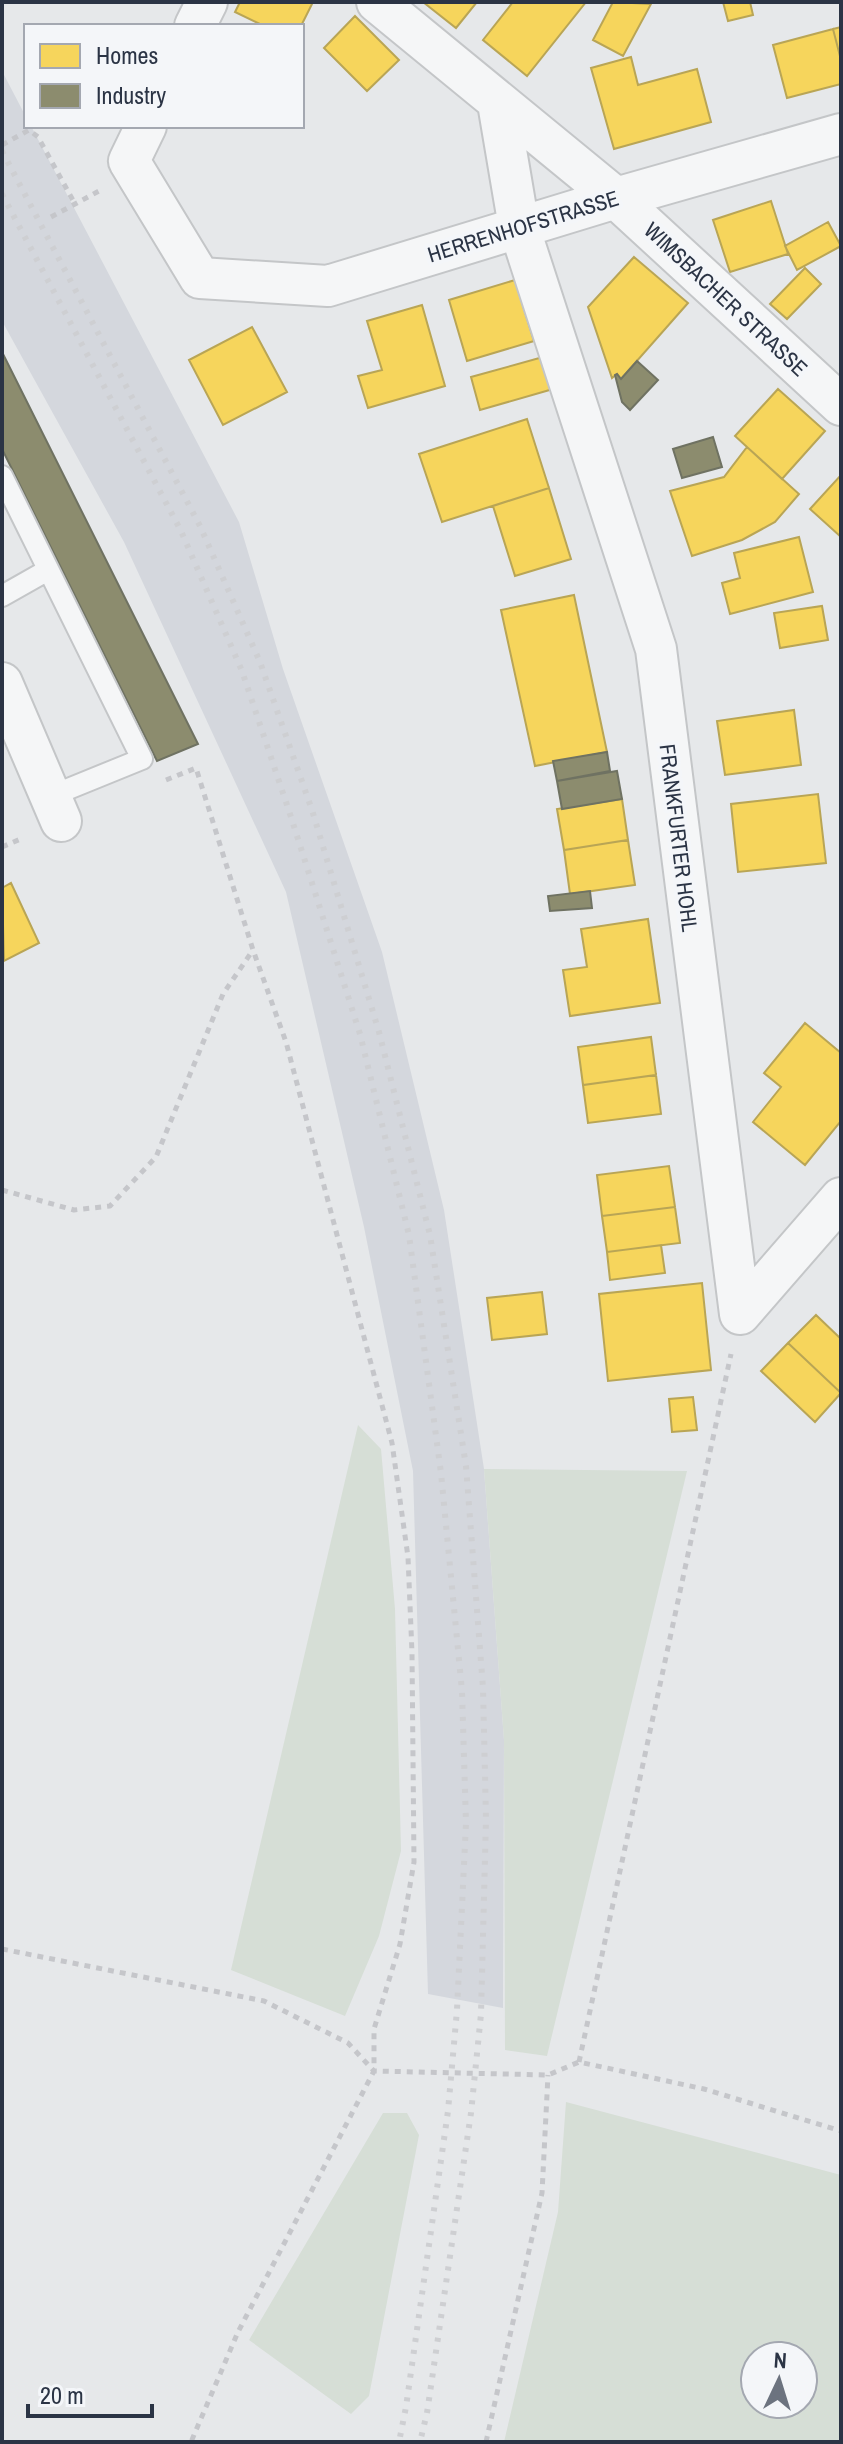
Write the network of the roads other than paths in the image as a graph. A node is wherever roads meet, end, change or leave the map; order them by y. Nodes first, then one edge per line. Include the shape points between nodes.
1 (207, 2) edge
2 (377, 2) edge
3 (196, 24) edge
4 (498, 103) junction
5 (841, 134) edge
6 (138, 143) edge
7 (616, 198) junction
8 (519, 227) junction
9 (841, 405) edge
10 (2, 476) edge
11 (48, 570) junction
12 (2, 596) edge
13 (2, 683) edge
14 (56, 809) joint
15 (841, 1198) edge

1 - 3 street
2 - 4 street, WIMSBACHER STRASSE
4 - 7 street, WIMSBACHER STRASSE
4 - 8 street
5 - 7 street, HERRENHOFSTRASSE
6 - 8 street, HERRENHOFSTRASSE via 200,278 328,286
7 - 8 street, HERRENHOFSTRASSE
7 - 9 street, WIMSBACHER STRASSE
8 - 15 street, FRANKFURTER HOHL via 656,649 740,1314
10 - 11 lane
11 - 12 lane
11 - 14 lane via 142,759
13 - 14 street

